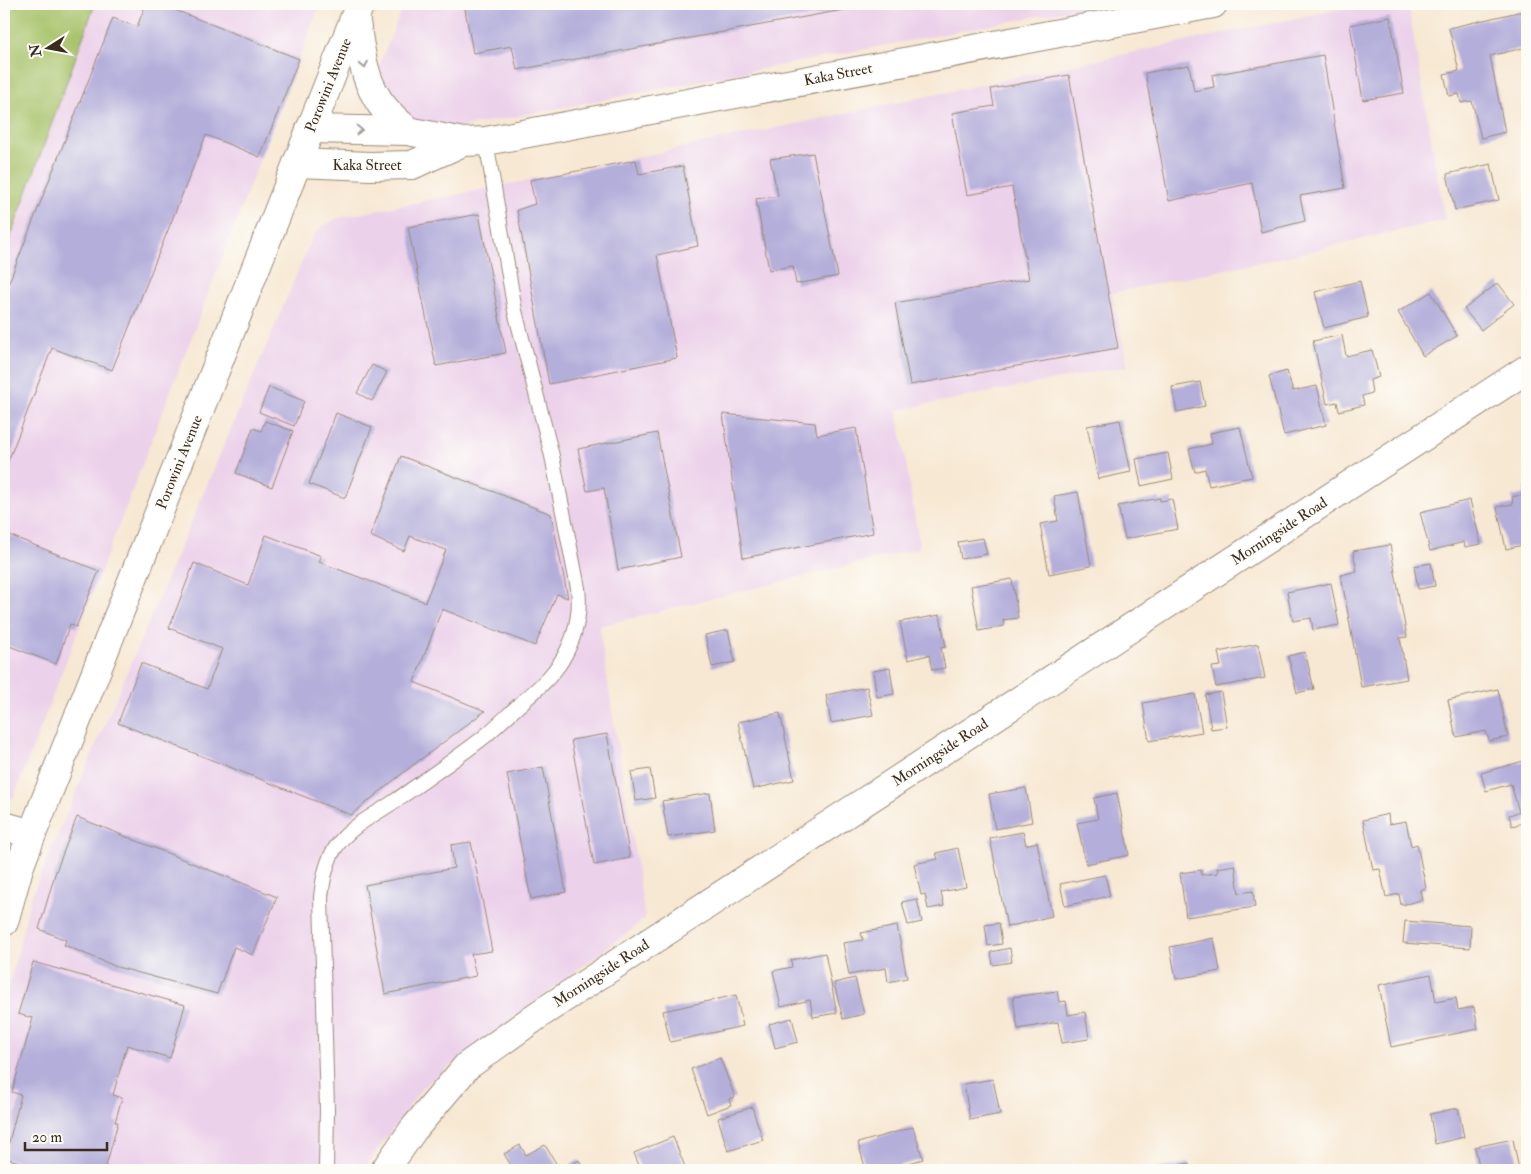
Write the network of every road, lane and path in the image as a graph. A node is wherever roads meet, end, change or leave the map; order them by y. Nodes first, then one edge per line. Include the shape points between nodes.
1 (1213, 4) edge
2 (357, 10) edge
3 (310, 129) junction
4 (408, 131) junction
5 (475, 142) junction
6 (297, 163) junction
7 (1527, 369) edge
8 (4, 826) edge
9 (32, 834) junction
10 (4, 922) edge
11 (326, 1170) edge
12 (385, 1170) edge

1 - 5 street, Kaka Street
2 - 3 street, Porowini Avenue
2 -> 4 street via 368,79 376,98
3 -> 4 street, Kaka Street
3 - 6 street, Porowini Avenue
4 - 5 street, Kaka Street
5 - 6 street, Kaka Street via 412,165
5 - 11 lane via 552,456 578,588 579,616 562,661 547,680 485,736 346,833 334,849 323,880 321,897
6 - 9 street, Porowini Avenue
7 - 12 street, Morningside Road via 534,1018 467,1066 413,1130
8 - 9 street
9 - 10 street, Porowini Avenue

